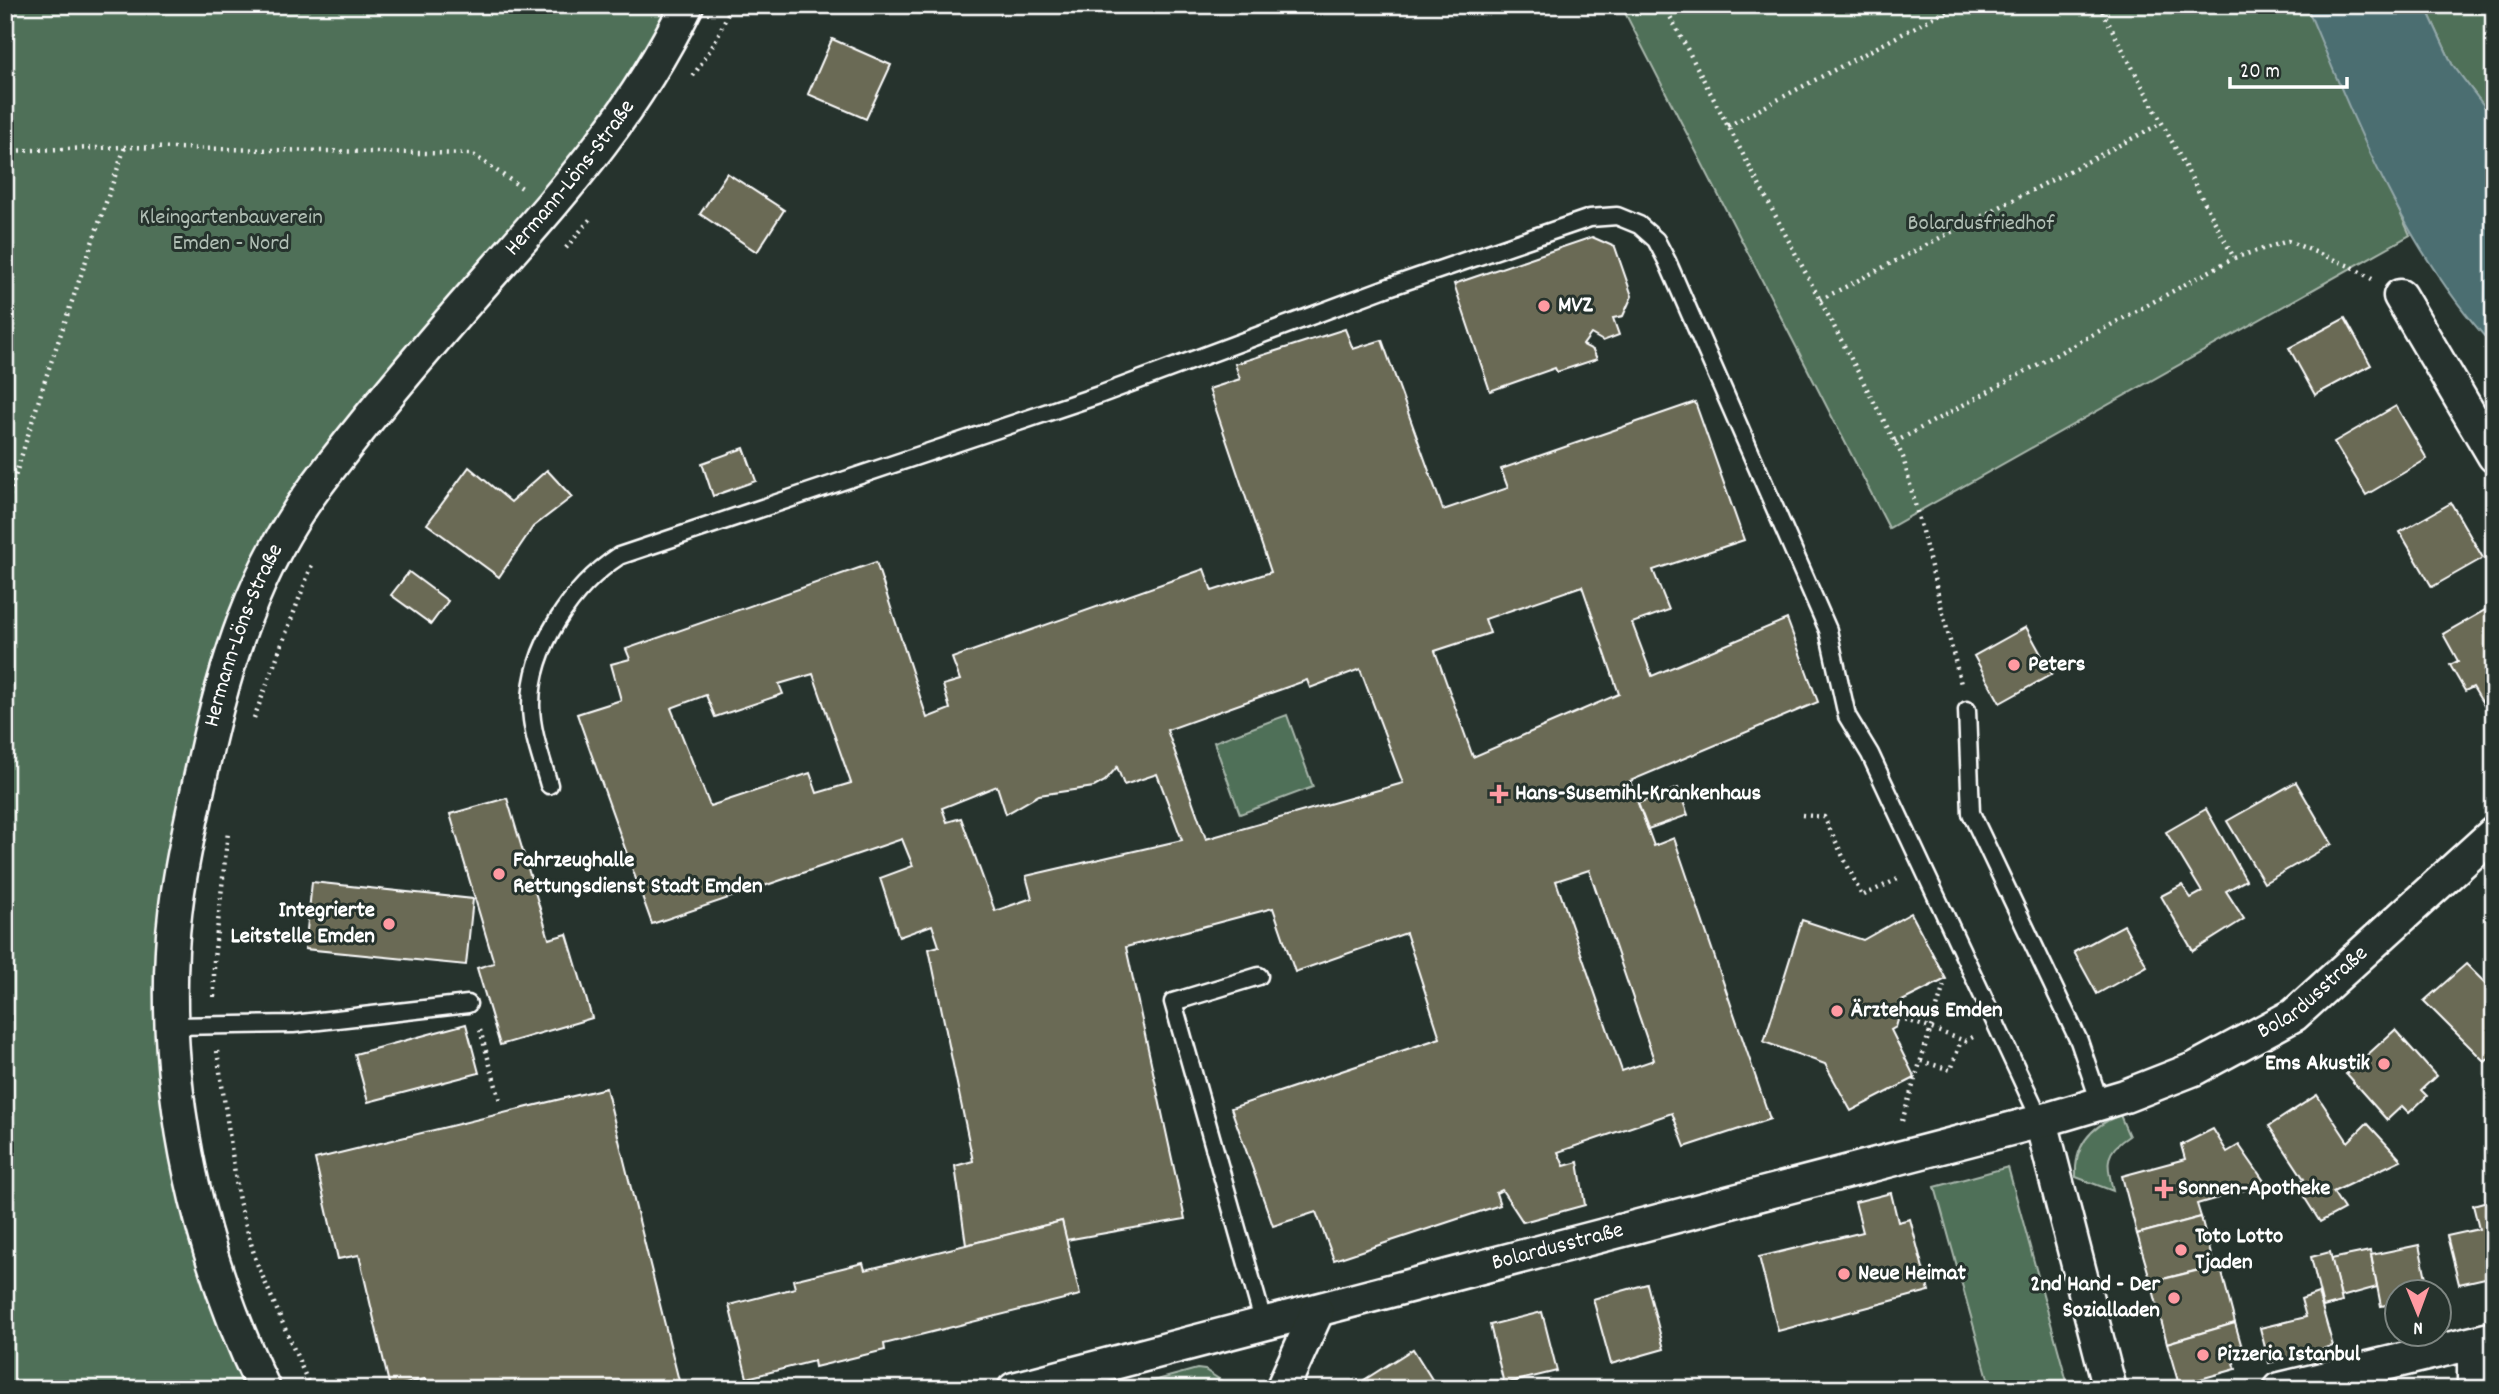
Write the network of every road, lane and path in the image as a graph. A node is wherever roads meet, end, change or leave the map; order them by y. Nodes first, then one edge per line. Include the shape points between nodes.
1 (687, 5) edge
2 (732, 5) edge
3 (1664, 5) edge
4 (1957, 5) edge
5 (2099, 5) edge
6 (691, 78) dead end
7 (2162, 123) junction
8 (1728, 126) junction
9 (125, 147) junction
10 (5, 151) edge
11 (551, 208) junction
12 (596, 212) dead end
13 (563, 252) dead end
14 (2234, 258) junction
15 (2400, 296) joint
16 (1820, 300) junction
17 (1895, 442) junction
18 (2494, 456) edge
19 (5, 509) edge
20 (319, 552) dead end
21 (1967, 710) joint
22 (251, 726) dead end
23 (549, 785) dead end
24 (1802, 815) dead end
25 (229, 827) dead end
26 (2494, 833) edge
27 (1923, 866) junction
28 (1958, 941) junction
29 (1259, 976) dead end
30 (468, 1004) joint
31 (1899, 1017) dead end
32 (1997, 1024) junction
33 (172, 1026) junction
34 (215, 1026) junction
35 (1930, 1031) junction
36 (1961, 1040) junction
37 (1921, 1061) junction
38 (500, 1100) dead end
39 (2100, 1103) junction
40 (2041, 1121) junction
41 (1890, 1161) junction
42 (1317, 1312) junction
43 (1264, 1324) junction
44 (2484, 1341) edge
45 (264, 1389) edge
46 (311, 1389) edge
47 (1014, 1389) edge
48 (1282, 1389) edge
49 (2110, 1389) edge
50 (2280, 1389) edge
51 (2474, 1389) edge

1 - 11 street, Hermann-Löns-Straße via 650,75 613,131
2 - 6 path
3 - 8 path
4 - 8 path
5 - 7 path
7 - 14 path
7 - 16 path
8 - 16 path
9 - 10 path
9 - 11 path via 472,154
9 - 19 path
11 - 33 street, Hermann-Löns-Straße via 481,285 316,486 262,576 223,680 194,804 177,897
12 - 13 path
14 - 15 path via 2288,241 2352,267
14 - 17 path
15 - 18 street
16 - 17 path
17 - 21 path via 1903,457
20 - 22 path
21 - 39 lane via 1971,813 2079,1041
23 - 27 lane via 531,707 539,659 573,597 619,556 1098,395 1547,231 1590,218 1617,216 1639,225 1656,240 1667,261 1828,629 1847,716
24 - 27 path via 1824,817 1862,896
25 - 34 path via 214,959
26 - 39 street, Bolardusstraße via 2294,1015 2194,1069
27 - 28 lane
28 - 32 lane
28 - 35 path
29 - 43 lane via 1173,1002
30 - 34 lane via 293,1024
30 - 38 path
31 - 35 path
32 - 36 path
32 - 40 lane
33 - 34 lane
33 - 45 street, Hermann-Löns-Straße via 176,1078 207,1244
34 - 46 path via 239,1201 256,1261
35 - 36 path
35 - 37 path
36 - 37 path via 1951,1070
37 - 41 path
39 - 40 street, Bolardusstraße
40 - 41 street, Bolardusstraße
40 - 49 street
41 - 42 street, Bolardusstraße
42 - 43 street, Bolardusstraße
42 - 48 street
43 - 47 street, Bolardusstraße
44 - 50 street
44 - 51 street

